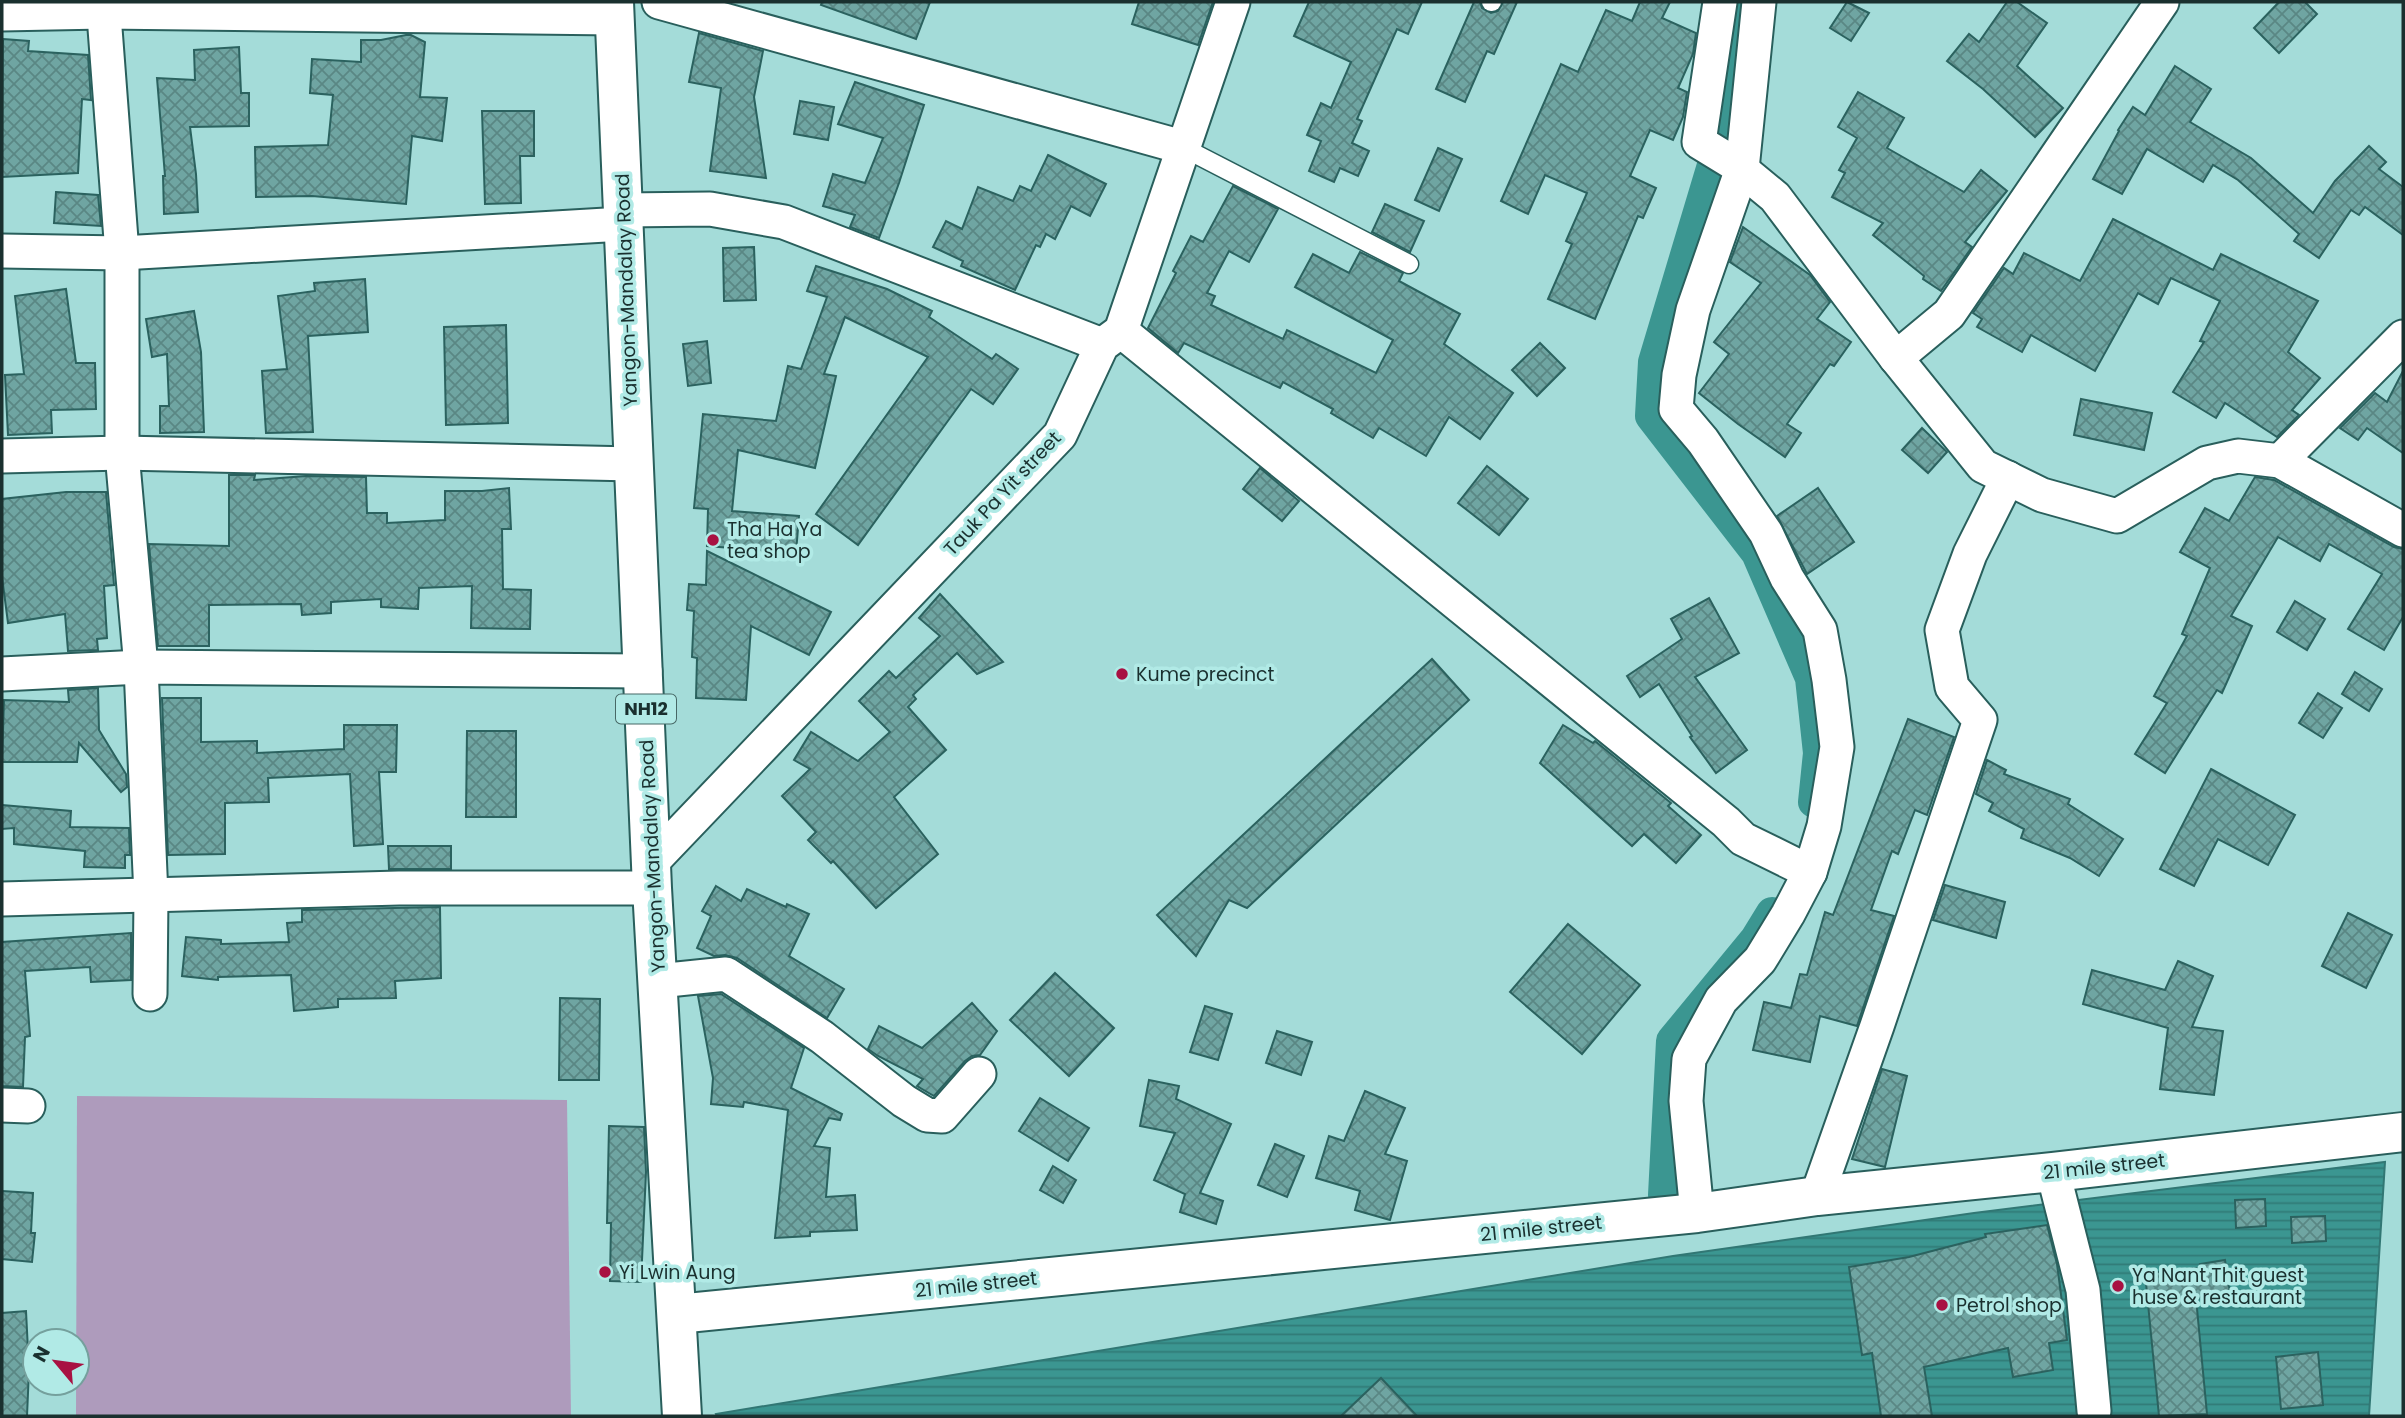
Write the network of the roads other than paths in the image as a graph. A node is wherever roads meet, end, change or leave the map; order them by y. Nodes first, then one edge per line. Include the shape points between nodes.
1 (659, 2) edge
2 (1233, 2) edge
3 (1720, 2) edge
4 (1759, 2) edge
5 (2162, 2) edge
6 (103, 7) edge
7 (614, 10) edge
8 (2, 14) edge
9 (1182, 147) junction
10 (1739, 167) junction
11 (623, 217) junction
12 (2, 251) edge
13 (122, 253) junction
14 (1409, 264) dead end
15 (2403, 337) edge
16 (1112, 338) junction
17 (1896, 358) junction
18 (122, 453) junction
19 (2, 456) edge
20 (2280, 461) junction
21 (634, 464) junction
22 (2008, 478) junction
23 (2403, 530) edge
24 (141, 667) junction
25 (645, 671) junction
26 (2, 674) edge
27 (1808, 871) junction
28 (652, 875) junction
29 (151, 897) junction
30 (2, 899) edge
31 (658, 981) junction
32 (150, 994) dead end
33 (979, 1074) dead end
34 (2403, 1132) edge
35 (2053, 1172) junction
36 (1817, 1196) junction
37 (1698, 1213) junction
38 (677, 1314) junction
39 (2094, 1411) dead end
40 (682, 1416) edge

1 - 9 street
2 - 9 street, Tauk Pa Yit street
3 - 10 street via 1699,142
4 - 10 street
5 - 17 street via 1949,314
6 - 7 street
6 - 8 street
6 - 13 street
7 - 11 main road, Yangon-Mandalay Road / NH12
9 - 14 lane
9 - 16 street, Tauk Pa Yit street
10 - 17 street via 1776,197
10 - 27 street via 1693,310 1676,409 1766,533 1819,630 1837,747 1824,827
11 - 13 street
11 - 16 street via 709,209 784,222
11 - 21 main road, Yangon-Mandalay Road / NH12
12 - 13 street
13 - 18 street
15 - 20 street
16 - 27 street via 1743,839
16 - 28 street, Tauk Pa Yit street via 1060,435
17 - 22 street via 1983,466
18 - 19 street
18 - 21 street
18 - 24 street
20 - 22 street via 2238,456 2207,463 2117,516 2042,495
20 - 23 street
21 - 25 main road, Yangon-Mandalay Road / NH12
22 - 36 street via 1970,554 1942,631 1952,687 1980,720
24 - 25 street
24 - 26 street
24 - 29 street
25 - 28 main road, Yangon-Mandalay Road / NH12
27 - 37 street via 1760,960 1721,1000 1689,1059 1686,1101
28 - 29 street
28 - 31 main road, Yangon-Mandalay Road / NH12
29 - 30 street
29 - 32 street
31 - 33 street via 726,974 822,1037 927,1115 942,1116
31 - 38 main road, Yangon-Mandalay Road / NH12
34 - 35 main road, 21 mile street
35 - 36 main road, 21 mile street
35 - 39 street via 2083,1290
36 - 37 main road, 21 mile street
37 - 38 main road, 21 mile street
38 - 40 main road, Yangon-Mandalay Road / NH12

